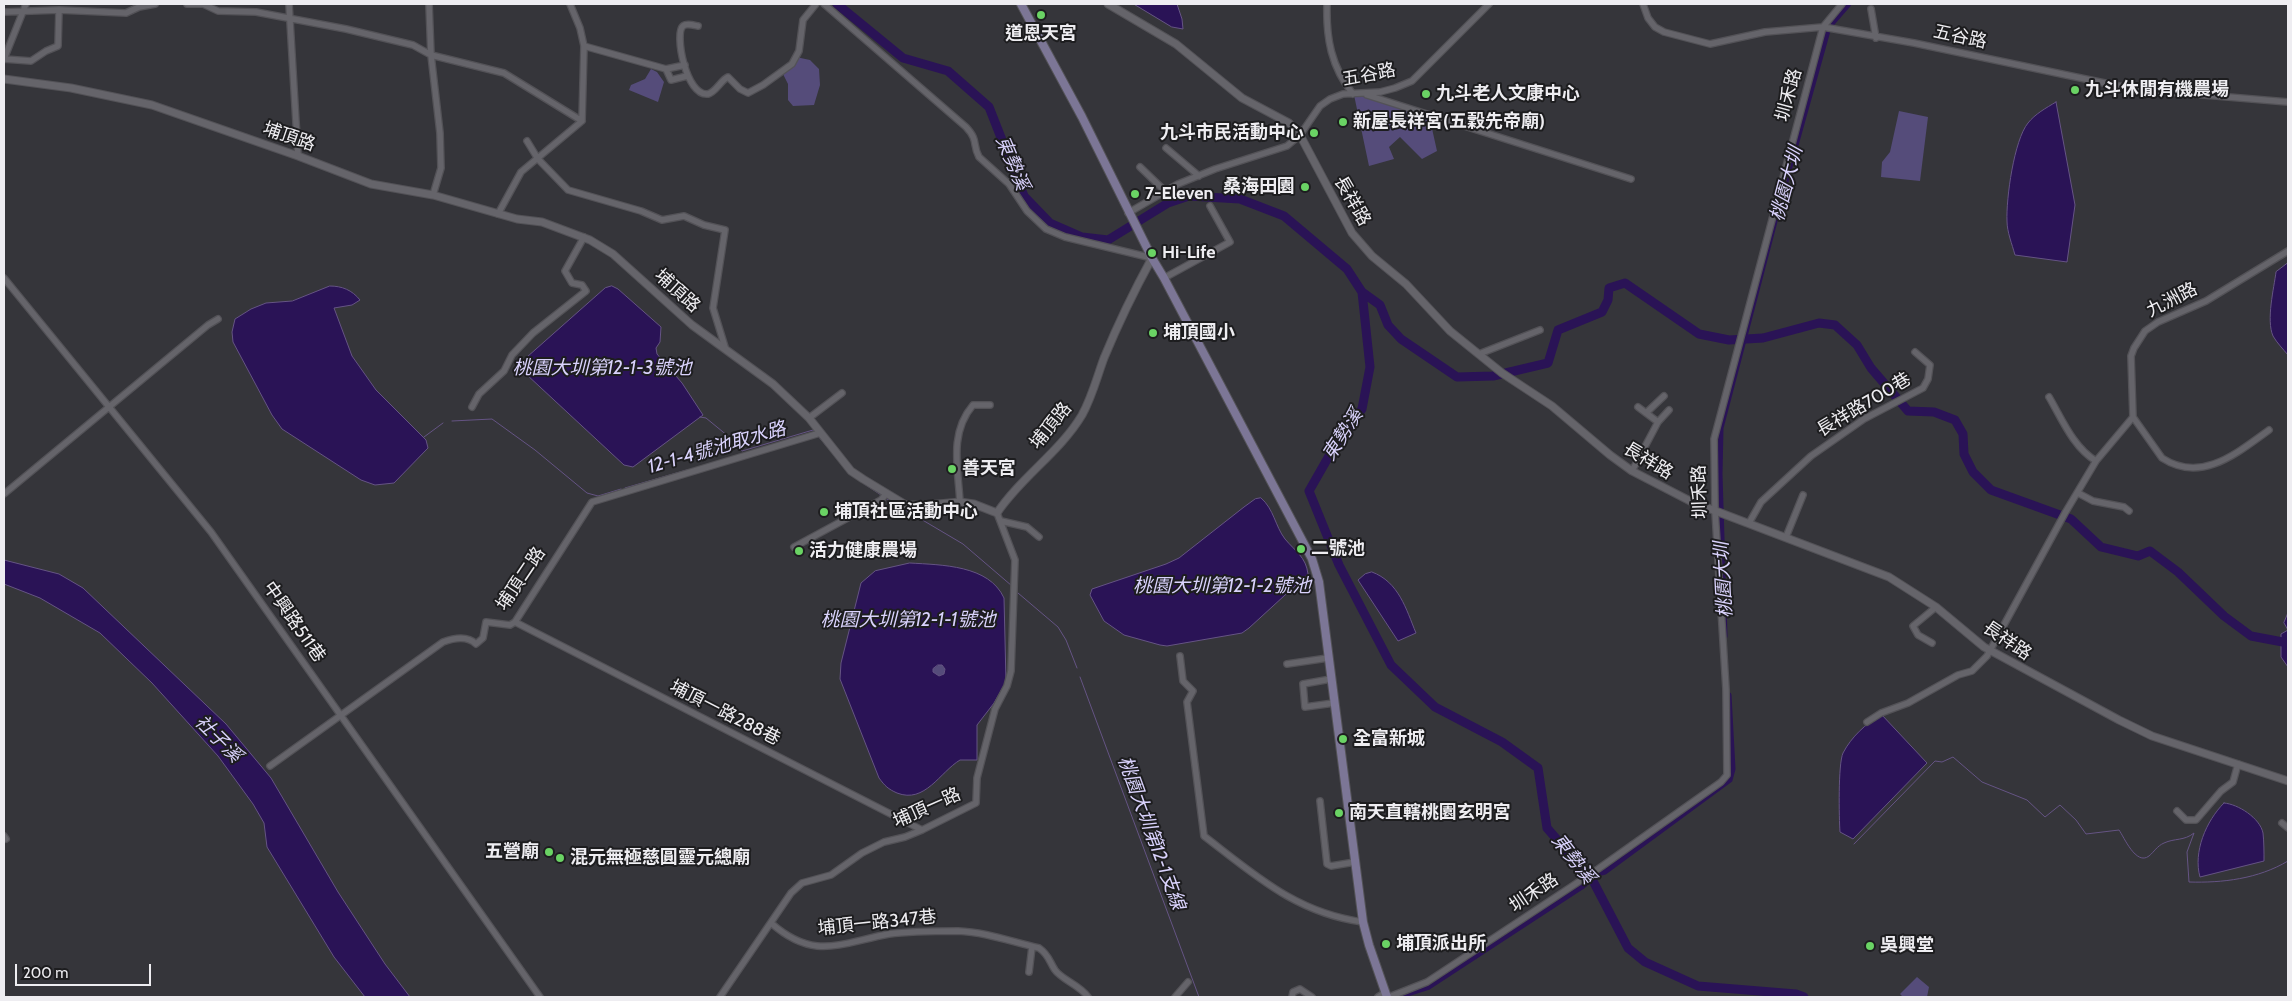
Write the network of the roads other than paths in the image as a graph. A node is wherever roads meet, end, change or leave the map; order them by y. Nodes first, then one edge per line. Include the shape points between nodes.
1 (26, 4) edge
2 (155, 4) edge
3 (187, 4) edge
4 (202, 4) edge
5 (290, 4) edge
6 (429, 4) edge
7 (570, 4) edge
8 (816, 4) edge
9 (824, 4) edge
10 (1021, 4) edge
11 (1108, 4) edge
12 (1327, 4) edge
13 (1489, 4) edge
14 (1643, 4) edge
15 (1842, 4) edge
16 (1871, 9) dead end
17 (24, 10) junction
18 (59, 10) junction
19 (4, 12) edge
20 (290, 18) junction
21 (698, 26) dead end
22 (1829, 29) junction
23 (1876, 38) junction
24 (584, 46) junction
25 (431, 55) junction
26 (4, 59) edge
27 (685, 65) junction
28 (666, 69) junction
29 (687, 76) junction
30 (4, 79) edge
31 (1353, 94) junction
32 (1365, 94) junction
33 (2288, 102) edge
34 (582, 121) junction
35 (1300, 134) junction
36 (527, 141) dead end
37 (1166, 148) dead end
38 (298, 156) junction
39 (538, 159) junction
40 (1140, 167) dead end
41 (1199, 176) junction
42 (1631, 179) dead end
43 (1165, 192) junction
44 (433, 195) junction
45 (1210, 206) dead end
46 (498, 214) junction
47 (1129, 215) junction
48 (584, 237) junction
49 (2288, 251) edge
50 (1152, 258) junction
51 (4, 278) edge
52 (1164, 278) junction
53 (218, 319) dead end
54 (1540, 330) dead end
55 (725, 347) junction
56 (1915, 352) dead end
57 (1479, 354) junction
58 (842, 393) dead end
59 (1664, 396) dead end
60 (2049, 397) dead end
61 (990, 405) dead end
62 (109, 406) junction
63 (472, 407) dead end
64 (1638, 407) dead end
65 (1669, 410) dead end
66 (1646, 413) junction
67 (2133, 417) junction
68 (809, 418) junction
69 (1658, 422) junction
70 (2269, 430) dead end
71 (820, 433) junction
72 (2096, 461) junction
73 (1632, 471) junction
74 (2078, 492) junction
75 (4, 494) edge
76 (886, 494) junction
77 (1803, 495) dead end
78 (960, 502) junction
79 (2129, 511) dead end
80 (1719, 512) junction
81 (997, 513) junction
82 (1001, 521) junction
83 (1749, 522) junction
84 (1039, 537) dead end
85 (1786, 537) junction
86 (794, 547) dead end
87 (1936, 608) junction
88 (514, 622) junction
89 (1932, 643) dead end
90 (1991, 651) junction
91 (1180, 656) dead end
92 (1328, 658) junction
93 (1288, 664) dead end
94 (1331, 679) junction
95 (1334, 704) junction
96 (340, 714) junction
97 (1867, 722) dead end
98 (2238, 764) junction
99 (270, 766) dead end
100 (2288, 781) edge
101 (1320, 801) dead end
102 (2177, 811) dead end
103 (2282, 823) dead end
104 (2288, 828) edge
105 (922, 830) junction
106 (1355, 862) junction
107 (1363, 922) junction
108 (772, 923) junction
109 (1032, 947) junction
110 (1029, 972) dead end
111 (1188, 982) dead end
112 (1388, 996) edge
113 (540, 997) edge
114 (720, 997) edge
115 (1088, 997) edge
116 (1175, 997) edge
117 (1292, 997) edge
118 (1312, 997) edge
119 (1378, 997) edge

1 - 17 street
2 - 18 street via 126,13
3 - 4 street
4 - 20 street via 218,11
5 - 20 street
6 - 25 street
7 - 24 street
8 - 29 street via 802,23 796,59 763,85 744,92 728,76 706,94 697,92
9 - 50 street via 966,127 975,139 979,156 1009,184 1027,211 1046,229 1065,237
10 - 47 main road via 1086,125
11 - 35 street, 長祥路 via 1176,44 1242,98 1289,123
12 - 31 street via 1327,35 1333,60
13 - 32 street, 五谷路 via 1412,81
14 - 22 street, 五谷路 via 1648,18 1660,30 1710,44 1765,32
15 - 22 street, 圳禾路
16 - 23 street
17 - 18 street
17 - 19 street
17 - 26 street
18 - 26 street via 58,46 31,61
20 - 25 street via 413,46
20 - 38 street
21 - 27 street via 685,25 679,32
22 - 23 street, 五谷路
22 - 80 street, 圳禾路 via 1714,439
23 - 33 street, 五谷路 via 2133,89
24 - 28 street
24 - 34 street
25 - 34 street via 504,73
25 - 44 street via 440,133 440,168
27 - 28 street
27 - 29 street
28 - 29 street via 671,80
30 - 38 street, 埔頂路 via 71,88 152,106
31 - 32 street, 五谷路
31 - 35 street, 五谷路 via 1337,97 1320,106
32 - 42 street
34 - 39 street
35 - 41 street, 五谷路 via 1287,146
35 - 57 street, 長祥路 via 1352,233 1450,331
36 - 39 street
37 - 41 street
38 - 44 street, 埔頂路 via 371,184
39 - 46 street via 522,172
39 - 55 street via 568,190 662,220 684,216 725,230 713,308
40 - 43 street
41 - 43 street, 五谷路
43 - 47 street, 五谷路
44 - 46 street, 埔頂路
45 - 52 street via 1230,242
46 - 48 street, 埔頂路 via 542,222
47 - 50 main road
48 - 55 street, 埔頂路 via 613,254 692,325
48 - 63 street via 565,271 572,283 586,291 512,355 504,371 479,394
49 - 67 street, 九洲路 via 2206,301 2145,331 2131,356
50 - 52 main road
50 - 81 street, 埔頂路 via 1124,312 1082,416 1008,496
51 - 62 street, 中興路511巷
52 - 92 main road via 1312,559 1319,582
53 - 62 street
54 - 57 street
55 - 68 street, 埔頂路 via 773,384
56 - 83 street, 長祥路700巷 via 1930,365 1923,388 1864,419 1811,456 1761,502
57 - 73 street, 長祥路 via 1552,406
58 - 68 street
59 - 66 street
60 - 72 street via 2077,444
61 - 78 street via 973,405 962,420 956,438
62 - 75 street
62 - 96 street, 中興路511巷 via 211,532
64 - 66 street
65 - 69 street
66 - 69 street
67 - 70 street via 2162,458 2169,463 2187,466 2223,462
67 - 72 street
68 - 71 street, 埔頂路
69 - 73 street
71 - 76 street, 埔頂路 via 851,471
71 - 88 street, 埔頂二路 via 592,502
72 - 74 street
73 - 80 street, 長祥路 via 1662,488
74 - 79 street via 2093,501 2124,507
74 - 90 street
76 - 78 street, 埔頂路 via 906,505
76 - 86 street via 881,500
77 - 85 street
78 - 81 street, 埔頂路
80 - 83 street, 長祥路
80 - 112 street, 圳禾路 via 1727,774 1721,782 1595,870 1427,982
81 - 82 street, 埔頂一路
82 - 84 street via 1027,527
82 - 105 street, 埔頂一路 via 1015,560 1011,672 995,709 978,778 976,803
83 - 85 street, 長祥路
85 - 87 street, 長祥路 via 1888,577
87 - 89 street via 1913,626 1918,635
87 - 90 street, 長祥路
88 - 96 street, 埔頂二路 via 510,625 486,622 483,638 476,644 467,638 444,642
88 - 105 street, 埔頂一路288巷
90 - 97 street via 1972,671 1958,675
90 - 98 street, 長祥路 via 2144,732
91 - 107 street via 1183,680 1193,691 1186,702 1204,836 1290,899 1315,910
92 - 93 street
92 - 94 main road
94 - 95 main road
94 - 95 street via 1303,684 1305,707
95 - 106 main road
96 - 99 street, 埔頂二路
96 - 113 street, 中興路511巷
98 - 100 street, 長祥路
98 - 102 street via 2233,782 2196,820 2186,820
101 - 106 street via 1326,860 1331,866
103 - 104 street
105 - 108 street, 埔頂一路 via 884,842 831,875 802,883 791,893
106 - 107 main road
107 - 112 main road
108 - 109 street, 埔頂一路347巷 via 791,939 817,947 890,934 956,931 980,932
108 - 114 street, 埔頂一路
109 - 110 street
109 - 115 street, 埔頂一路347巷 via 1047,954 1056,972
111 - 116 street
112 - 119 street, 圳禾路
117 - 118 street via 1292,992 1300,989

